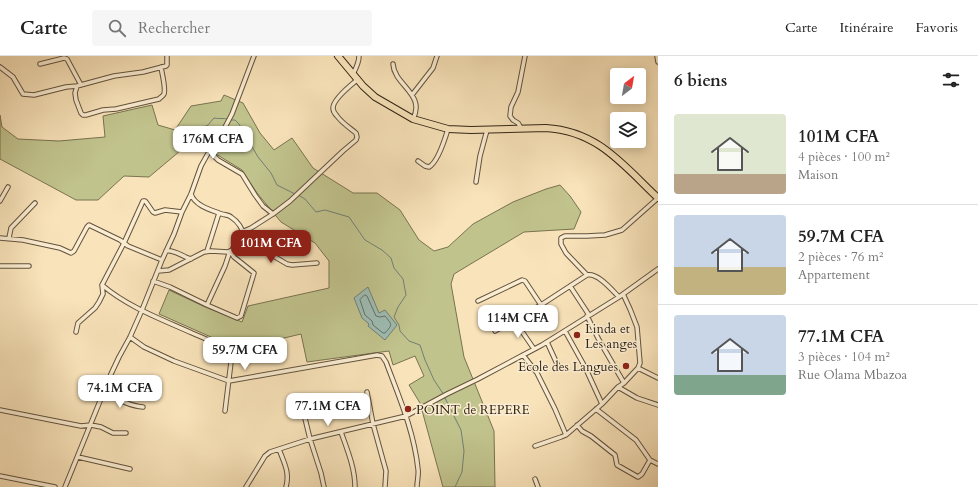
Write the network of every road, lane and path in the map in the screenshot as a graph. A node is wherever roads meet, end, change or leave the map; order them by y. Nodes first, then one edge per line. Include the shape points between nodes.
1 (167, 56) edge
2 (254, 56) edge
3 (338, 56) edge
4 (359, 56) edge
5 (438, 56) edge
6 (525, 56) edge
7 (657, 56) edge
8 (658, 62) edge
9 (40, 64) dead end
10 (393, 64) dead end
11 (0, 67) edge
12 (161, 67) junction
13 (353, 74) junction
14 (357, 80) junction
15 (81, 85) junction
16 (77, 86) junction
17 (412, 95) junction
18 (413, 119) junction
19 (521, 128) junction
20 (448, 129) junction
21 (487, 130) junction
22 (211, 148) junction
23 (418, 161) dead end
24 (476, 182) dead end
25 (8, 187) dead end
26 (191, 194) junction
27 (658, 198) edge
28 (0, 201) edge
29 (35, 203) dead end
30 (182, 212) junction
31 (219, 212) junction
32 (273, 214) junction
33 (244, 231) junction
34 (0, 238) edge
35 (9, 238) junction
36 (124, 243) junction
37 (166, 251) junction
38 (207, 251) junction
39 (230, 251) junction
40 (191, 259) junction
41 (162, 260) junction
42 (317, 263) dead end
43 (0, 266) edge
44 (29, 266) dead end
45 (658, 269) edge
46 (158, 271) junction
47 (588, 275) junction
48 (153, 281) junction
49 (102, 285) junction
50 (570, 286) junction
51 (623, 294) junction
52 (619, 296) junction
53 (478, 301) dead end
54 (207, 305) junction
55 (541, 306) junction
56 (142, 310) junction
57 (588, 316) junction
58 (514, 320) junction
59 (495, 331) dead end
60 (565, 331) junction
61 (76, 332) dead end
62 (130, 338) junction
63 (547, 342) junction
64 (534, 349) junction
65 (523, 355) junction
66 (558, 366) dead end
67 (638, 368) junction
68 (658, 378) edge
69 (229, 381) junction
70 (624, 383) junction
71 (618, 387) junction
72 (104, 392) junction
73 (367, 392) dead end
74 (602, 404) junction
75 (658, 405) edge
76 (302, 406) dead end
77 (143, 407) dead end
78 (596, 408) junction
79 (0, 410) edge
80 (225, 411) dead end
81 (406, 416) junction
82 (373, 424) junction
83 (91, 425) junction
84 (577, 425) junction
85 (342, 432) junction
86 (126, 433) dead end
87 (566, 435) junction
88 (310, 439) junction
89 (535, 446) dead end
90 (279, 449) junction
91 (78, 457) junction
92 (650, 460) junction
93 (658, 464) edge
94 (130, 469) dead end
95 (0, 476) edge
96 (536, 479) dead end
97 (55, 487) edge
98 (65, 487) edge
99 (246, 487) edge
100 (286, 487) edge
101 (324, 487) edge
102 (354, 487) edge
103 (385, 487) edge
104 (417, 487) edge
105 (538, 487) edge

1 - 12 street via 166,66
2 - 22 street via 232,114
3 - 13 main road
4 - 13 street
5 - 17 street via 433,68
6 - 19 street via 510,116
7 - 8 street
9 - 15 street via 67,59
10 - 17 street via 395,72
11 - 16 street via 13,77 24,94 34,95
12 - 15 street
12 - 16 street via 165,89 162,97 116,109 83,115 74,97
13 - 14 main road
14 - 18 main road via 375,97
14 - 32 street via 333,106 337,117 356,134 356,140
15 - 16 street
17 - 18 street via 416,111
18 - 20 main road
19 - 21 main road
19 - 27 main road via 568,131 594,141 617,158
20 - 21 main road
20 - 23 street via 433,165 425,166
21 - 24 street
22 - 26 street
22 - 32 street via 218,160 242,174 263,206
25 - 28 street
26 - 30 street
26 - 31 street via 197,203
27 - 47 street via 622,230 605,235 561,238 566,253
29 - 35 street via 12,228
30 - 36 street via 165,210 155,213 145,201 143,202
30 - 37 street
31 - 33 street via 231,216
31 - 38 street
32 - 33 street
33 - 39 street
33 - 42 street via 245,238 287,264
34 - 35 street
35 - 36 street via 60,248 71,253 89,225
36 - 41 street
36 - 49 street
37 - 40 street via 171,250
37 - 41 street
38 - 39 street
38 - 40 street
39 - 54 street
39 - 54 street via 234,258 254,273 241,316 237,318
40 - 46 street via 169,270
41 - 46 street
43 - 44 street
45 - 51 street
46 - 48 street
47 - 50 street
47 - 52 street via 600,279
48 - 54 street
48 - 56 street
49 - 56 street
49 - 61 street via 103,294 99,302 78,323
50 - 55 street
50 - 57 street
51 - 52 street
51 - 67 street via 637,327 640,363
52 - 57 street
53 - 55 street via 522,280
55 - 58 street
56 - 62 street
56 - 69 street via 232,351
57 - 60 street
57 - 70 street
58 - 59 street
58 - 64 street
60 - 63 street
60 - 74 street
62 - 69 street via 174,361
62 - 72 street
63 - 64 street
63 - 66 street
64 - 65 street
65 - 81 street
65 - 87 street via 537,373
67 - 68 street
67 - 70 street
69 - 80 street
69 - 81 street via 377,355 382,356 386,362
70 - 71 street
71 - 74 street
71 - 75 street via 637,398
72 - 77 street via 114,398
72 - 83 street
73 - 82 street
74 - 78 street
76 - 88 street
78 - 84 street
78 - 92 street via 636,440
79 - 83 street via 81,426
81 - 82 street
81 - 104 street via 418,470
82 - 85 street
82 - 103 street via 386,471
83 - 86 street via 113,433
83 - 91 street
84 - 87 street
84 - 92 street via 614,456 617,465 638,476
85 - 88 street
85 - 102 street via 355,479
87 - 89 street
88 - 90 street
88 - 101 street
90 - 99 street via 265,456
90 - 100 street via 288,474
91 - 94 street
91 - 98 street
92 - 93 street
95 - 97 street
96 - 105 street

